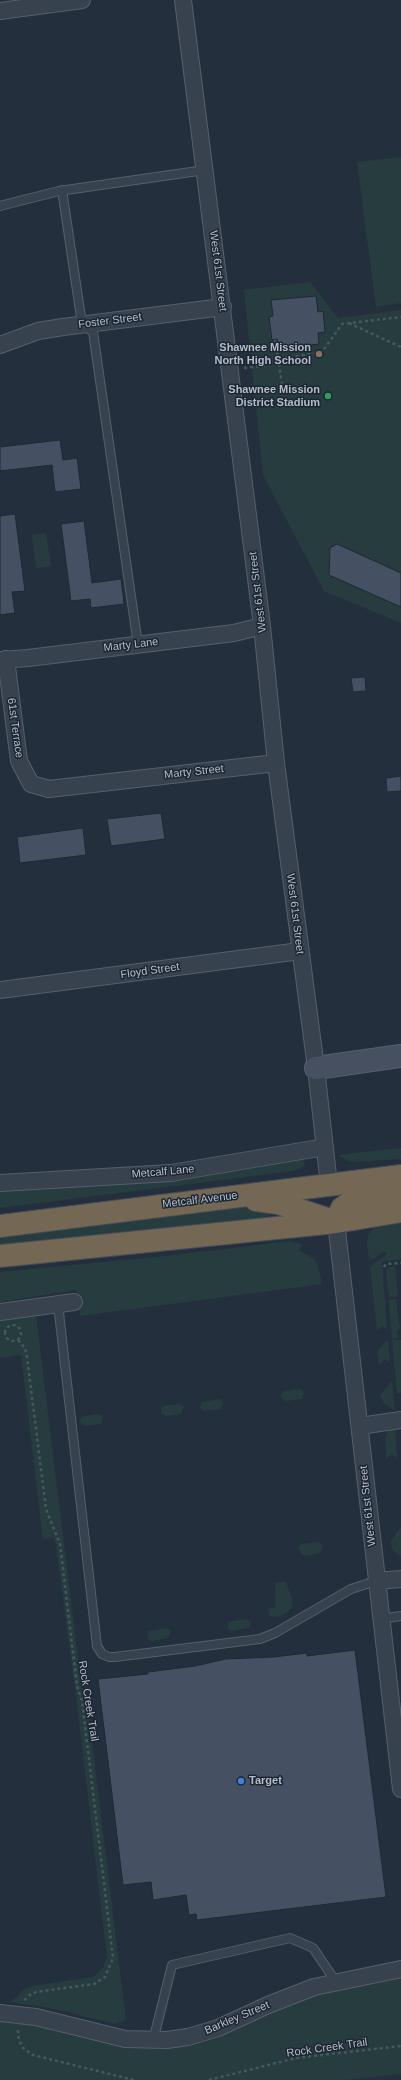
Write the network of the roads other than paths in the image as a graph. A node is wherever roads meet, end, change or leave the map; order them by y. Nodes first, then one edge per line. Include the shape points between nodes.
1 (82, 0) edge
2 (183, 0) edge
3 (0, 11) edge
4 (205, 170) junction
5 (62, 190) junction
6 (0, 206) edge
7 (223, 307) junction
8 (82, 324) junction
9 (0, 345) edge
10 (262, 626) junction
11 (138, 645) junction
12 (3, 660) edge
13 (276, 763) junction
14 (113, 780) joint
15 (300, 951) junction
16 (0, 990) edge
17 (401, 1056) edge
18 (316, 1068) junction
19 (325, 1147) junction
20 (401, 1176) edge
21 (0, 1183) edge
22 (329, 1185) junction
23 (401, 1192) edge
24 (228, 1196) junction
25 (401, 1211) edge
26 (336, 1222) junction
27 (0, 1226) edge
28 (0, 1256) edge
29 (66, 1303) joint
30 (0, 1312) edge
31 (401, 1420) edge
32 (360, 1426) junction
33 (401, 1578) edge
34 (376, 1581) junction
35 (401, 1616) edge
36 (381, 1619) junction
37 (401, 1785) edge
38 (401, 1969) edge
39 (336, 1982) junction
40 (0, 2013) edge
41 (153, 2041) junction

1 - 3 street
2 - 4 street, West 61st Street
4 - 5 lane
4 - 7 street, West 61st Street
5 - 6 lane
5 - 8 lane
7 - 8 street, Foster Street
7 - 10 street, West 61st Street
8 - 9 street, Foster Street via 38,331
8 - 11 lane via 93,332
10 - 11 street, Marty Lane via 234,633
10 - 13 street, West 61st Street
11 - 12 street, Marty Lane
12 - 14 street, 61st Terrace via 19,762 31,784 49,789
13 - 14 street, Marty Street
13 - 15 street, West 61st Street
15 - 16 street, Floyd Street
15 - 18 street, West 61st Street
17 - 18 street
18 - 19 street, West 61st Street
19 - 21 street, Metcalf Lane via 171,1173
19 - 22 street, West 61st Street
20 - 22 highway, Metcalf Avenue
22 - 24 highway, Metcalf Avenue
23 - 26 highway via 356,1199 342,1208
24 - 26 highway via 278,1203
24 - 27 highway, Metcalf Avenue
25 - 26 highway
26 - 28 highway
26 - 32 street, West 61st Street
29 - 30 street
29 - 34 lane via 97,1646 102,1654 115,1657 260,1639 351,1589
31 - 32 street
32 - 34 street, West 61st Street
33 - 34 street
34 - 36 street, West 61st Street
35 - 36 lane
36 - 37 street, West 61st Street
38 - 39 street, Barkley Street
39 - 41 street, Barkley Street via 290,1996 214,2029 181,2038
39 - 41 lane via 313,1948 290,1938 172,1965
40 - 41 street, Barkley Street via 44,2018 125,2039

